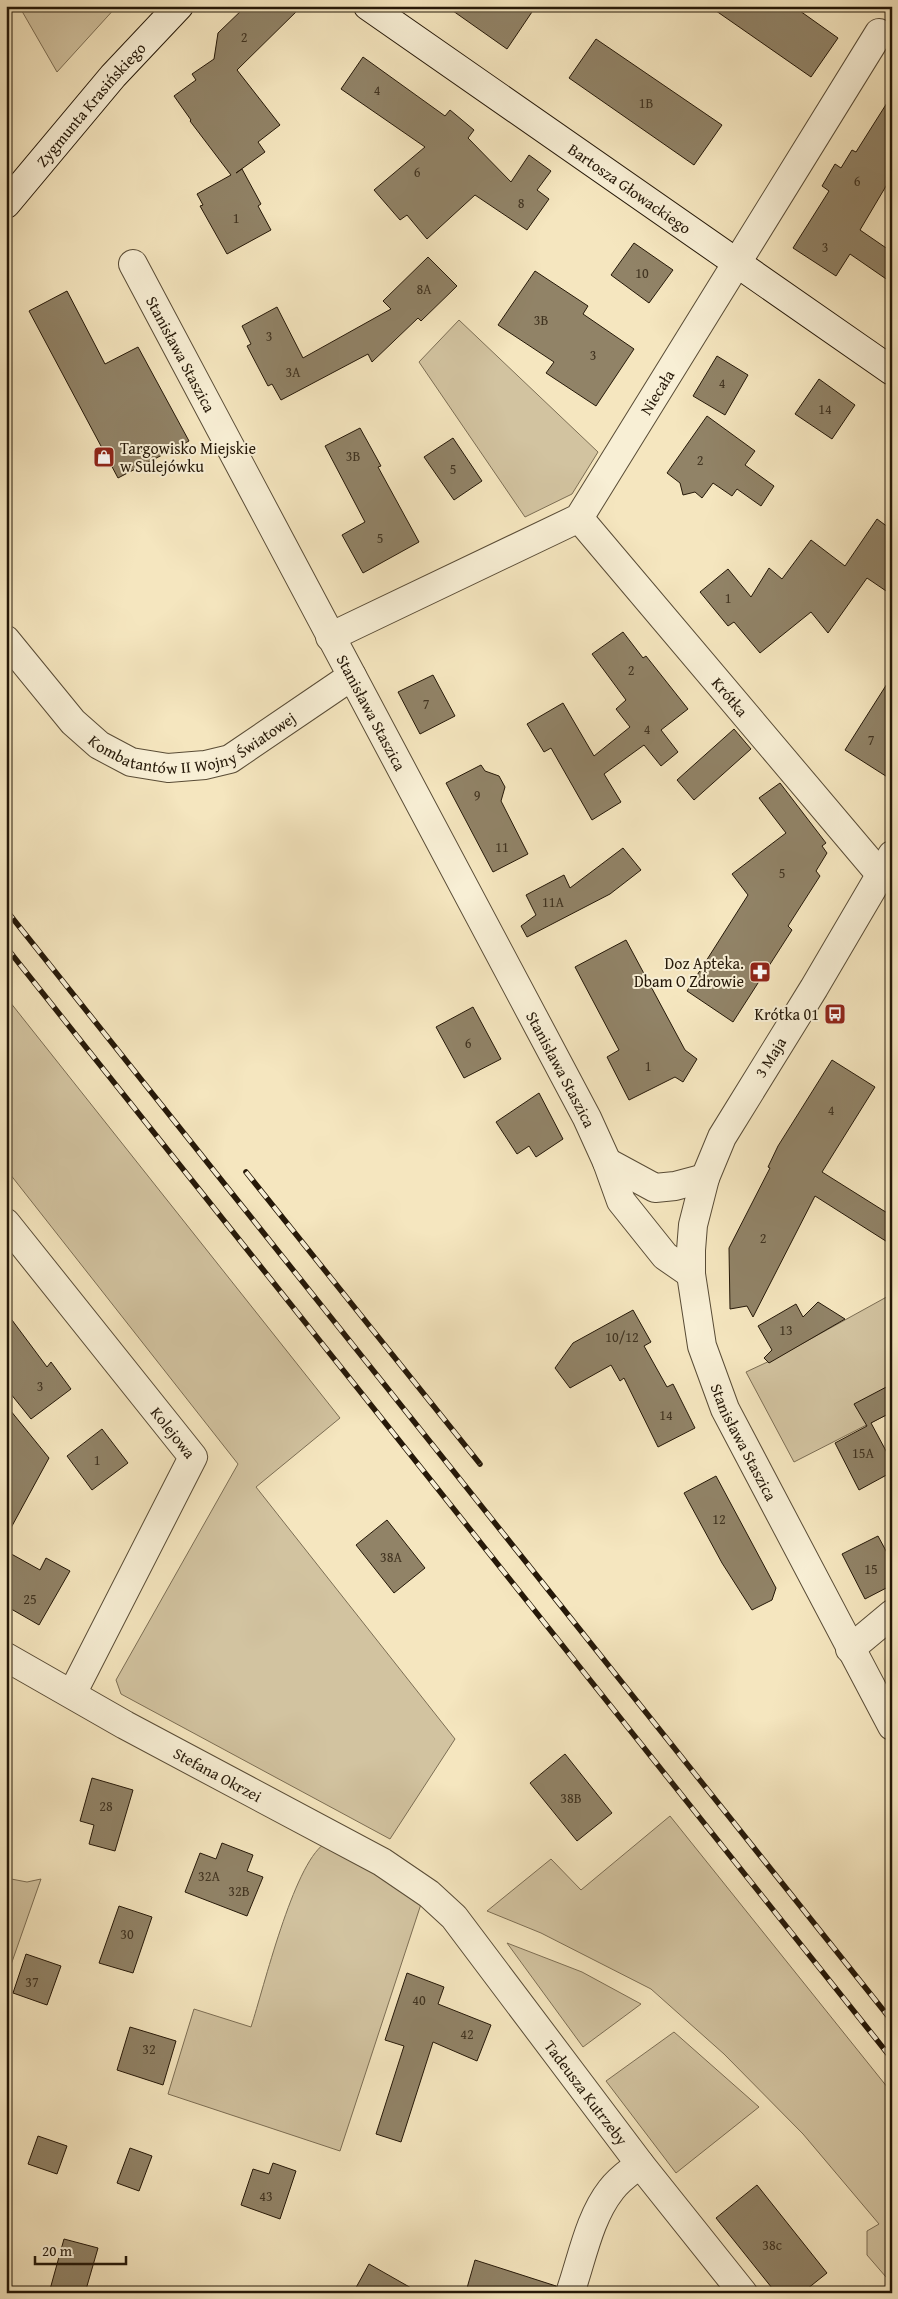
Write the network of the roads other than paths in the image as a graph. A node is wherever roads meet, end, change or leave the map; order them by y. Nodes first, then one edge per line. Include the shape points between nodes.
1 (179, 6) edge
2 (368, 6) edge
3 (880, 33) dead end
4 (6, 204) edge
5 (133, 264) dead end
6 (736, 264) junction
7 (892, 371) edge
8 (579, 518) junction
9 (330, 637) junction
10 (6, 640) edge
11 (352, 676) junction
12 (886, 865) edge
13 (607, 1162) junction
14 (705, 1178) junction
15 (6, 1222) edge
16 (691, 1274) junction
17 (892, 1614) edge
18 (850, 1649) junction
19 (6, 1657) edge
20 (72, 1694) junction
21 (892, 1726) edge
22 (429, 1894) joint
23 (640, 2164) junction
24 (570, 2293) edge
25 (743, 2293) edge

1 - 4 street, Zygmunta Krasińskiego via 102,90
2 - 6 street, Bartosza Głowackiego
3 - 6 street, Niecała
5 - 9 street, Stanisława Staszica
6 - 7 street, Bartosza Głowackiego
6 - 8 street, Niecała
8 - 9 street
8 - 12 street, Krótka
9 - 11 street, Stanisława Staszica
10 - 11 street, Kombatantów II Wojny Światowej via 73,722 99,745 131,762 168,768 230,759
11 - 13 street, Stanisława Staszica via 587,1118
12 - 14 street, 3 Maja via 722,1137
13 - 14 street via 655,1188
13 - 16 street, Stanisława Staszica via 621,1201 665,1256
14 - 16 street, 3 Maja via 693,1226
15 - 20 street, Kolejowa via 193,1458
16 - 18 street, Stanisława Staszica via 702,1346 725,1409
17 - 18 street
18 - 21 street, Stanisława Staszica
19 - 20 street, Stefana Okrzei
20 - 22 street, Stefana Okrzei via 382,1862
22 - 23 street, Tadeusza Kutrzeby via 454,1917
23 - 24 street via 611,2190 598,2211
23 - 25 street, Tadeusza Kutrzeby

